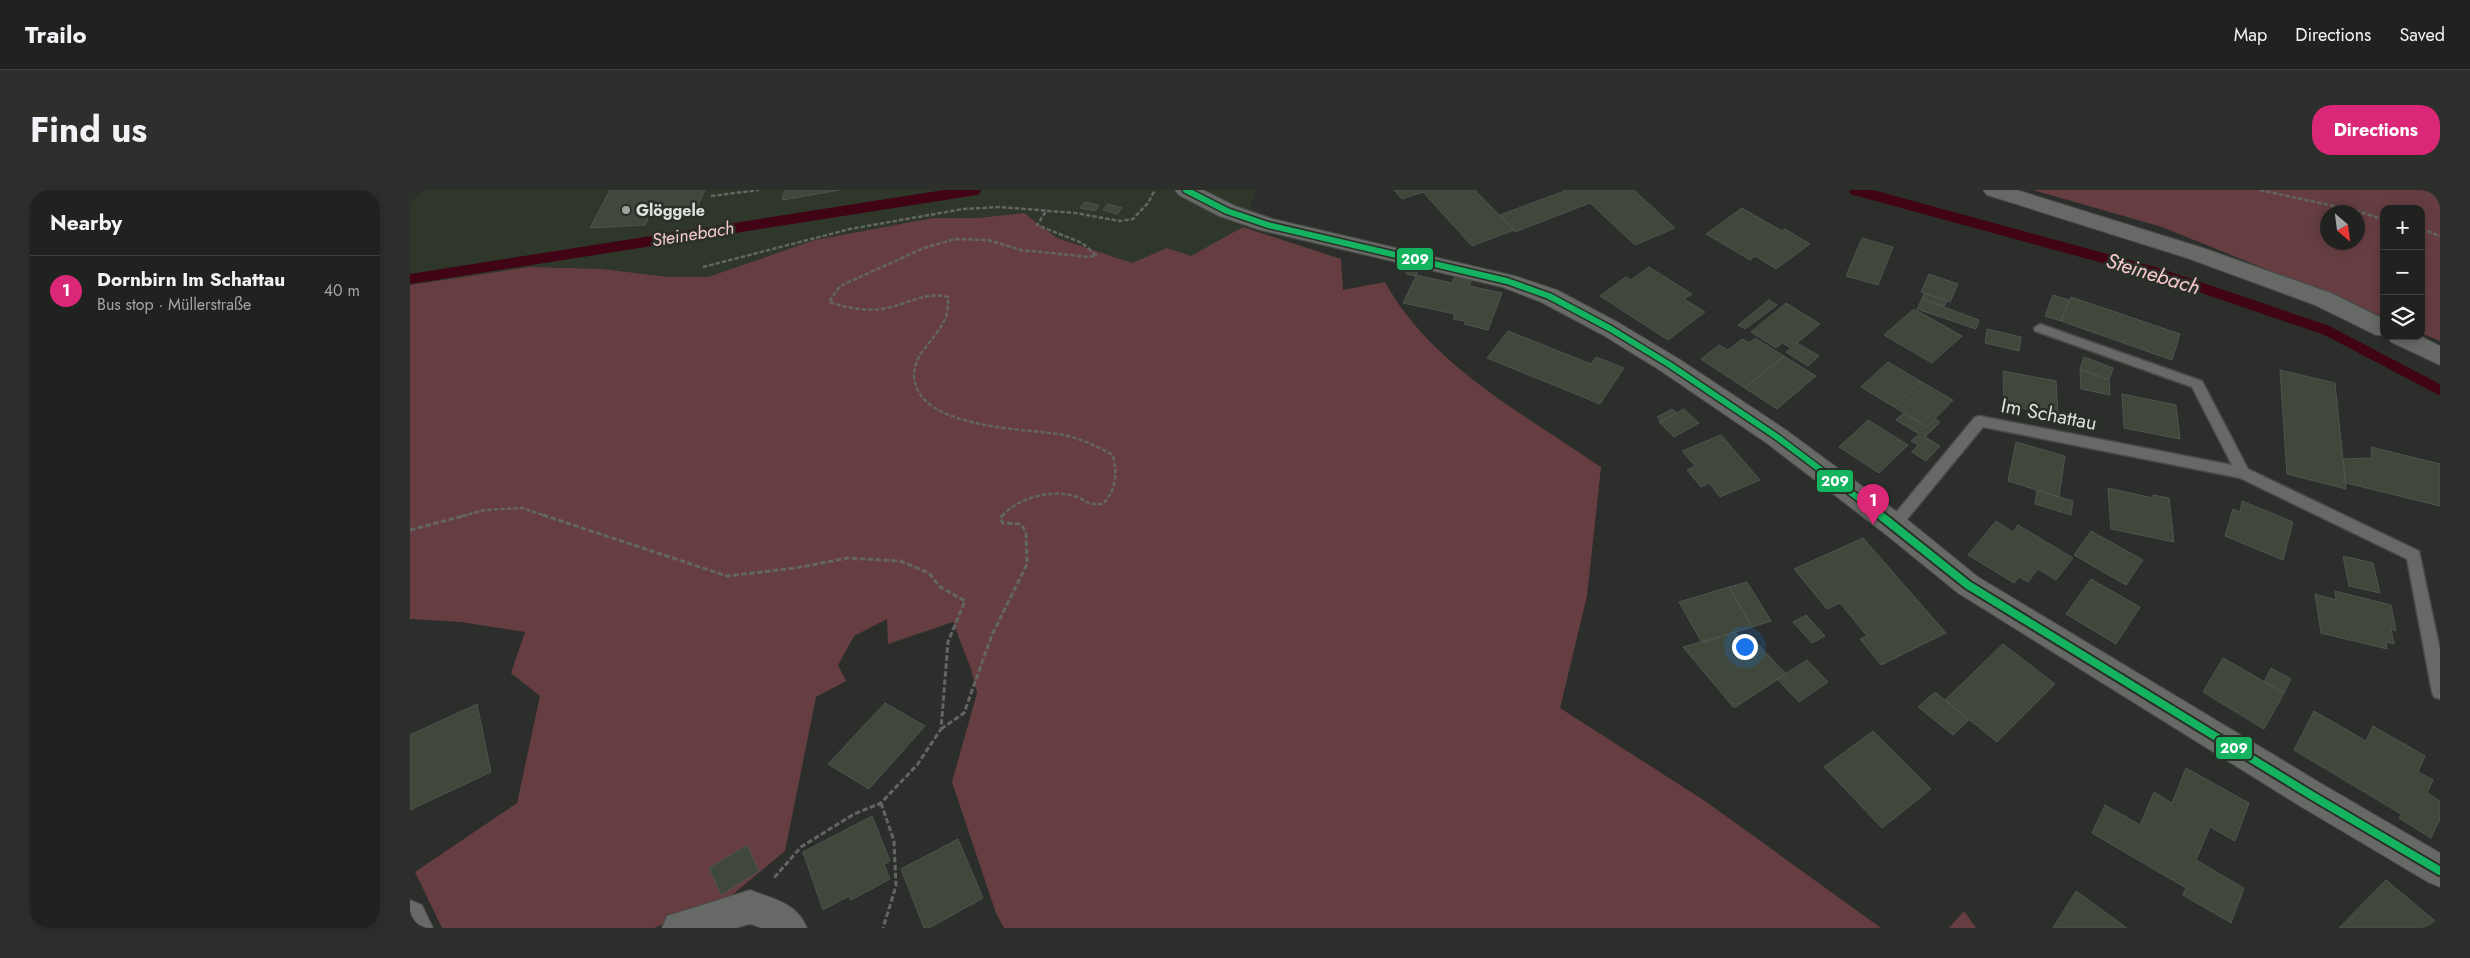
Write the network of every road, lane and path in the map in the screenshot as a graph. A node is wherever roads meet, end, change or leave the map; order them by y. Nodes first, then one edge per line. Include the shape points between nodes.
1 (759, 190) edge
2 (1156, 190) edge
3 (1186, 190) edge
4 (1994, 190) edge
5 (2260, 190) edge
6 (711, 196) dead end
7 (1047, 210) junction
8 (2380, 219) edge
9 (2425, 230) edge
10 (2440, 236) edge
11 (702, 267) dead end
12 (2380, 327) edge
13 (2040, 328) dead end
14 (2407, 340) edge
15 (2440, 356) edge
16 (2243, 472) junction
17 (1894, 525) junction
18 (410, 530) edge
19 (2440, 692) edge
20 (941, 729) junction
21 (881, 802) junction
22 (2440, 870) edge
23 (750, 907) junction
24 (410, 917) edge
25 (416, 928) edge
26 (679, 928) edge
27 (790, 928) edge
28 (883, 928) edge

1 - 6 path
2 - 7 path via 1133,219 1120,221
3 - 17 street via 1227,211 1268,226 1507,281 1549,296 1670,365 1777,437
4 - 12 street via 2195,253 2323,299
5 - 8 path
7 - 11 path via 964,209 899,219
7 - 20 path via 1037,225 1088,244 1096,255 1021,250 988,240 955,239 924,248 840,286 829,302 853,310 894,306 934,294 948,297 950,311 941,331 920,358 914,374 917,389 924,398 945,414 1015,431 1065,435 1091,442 1112,455 1116,473 1114,494 1103,504 1087,504 1075,496 1046,496 1021,501 1007,509 1000,518 1003,522 1022,524 1026,532 1027,564 992,635 964,713
9 - 10 path
13 - 16 lane via 2198,384
14 - 15 street
16 - 17 lane, Im Schattau via 1980,421
16 - 19 lane, Im Schattau via 2414,555
17 - 22 street via 1968,585
18 - 20 path via 485,510 522,508 727,576 848,558 900,561 914,565 929,573 939,586 965,601 948,642
20 - 21 path via 917,765
21 - 23 path via 801,846
21 - 28 path via 894,841 896,886
23 - 26 street
23 - 27 street via 778,917
24 - 25 street

